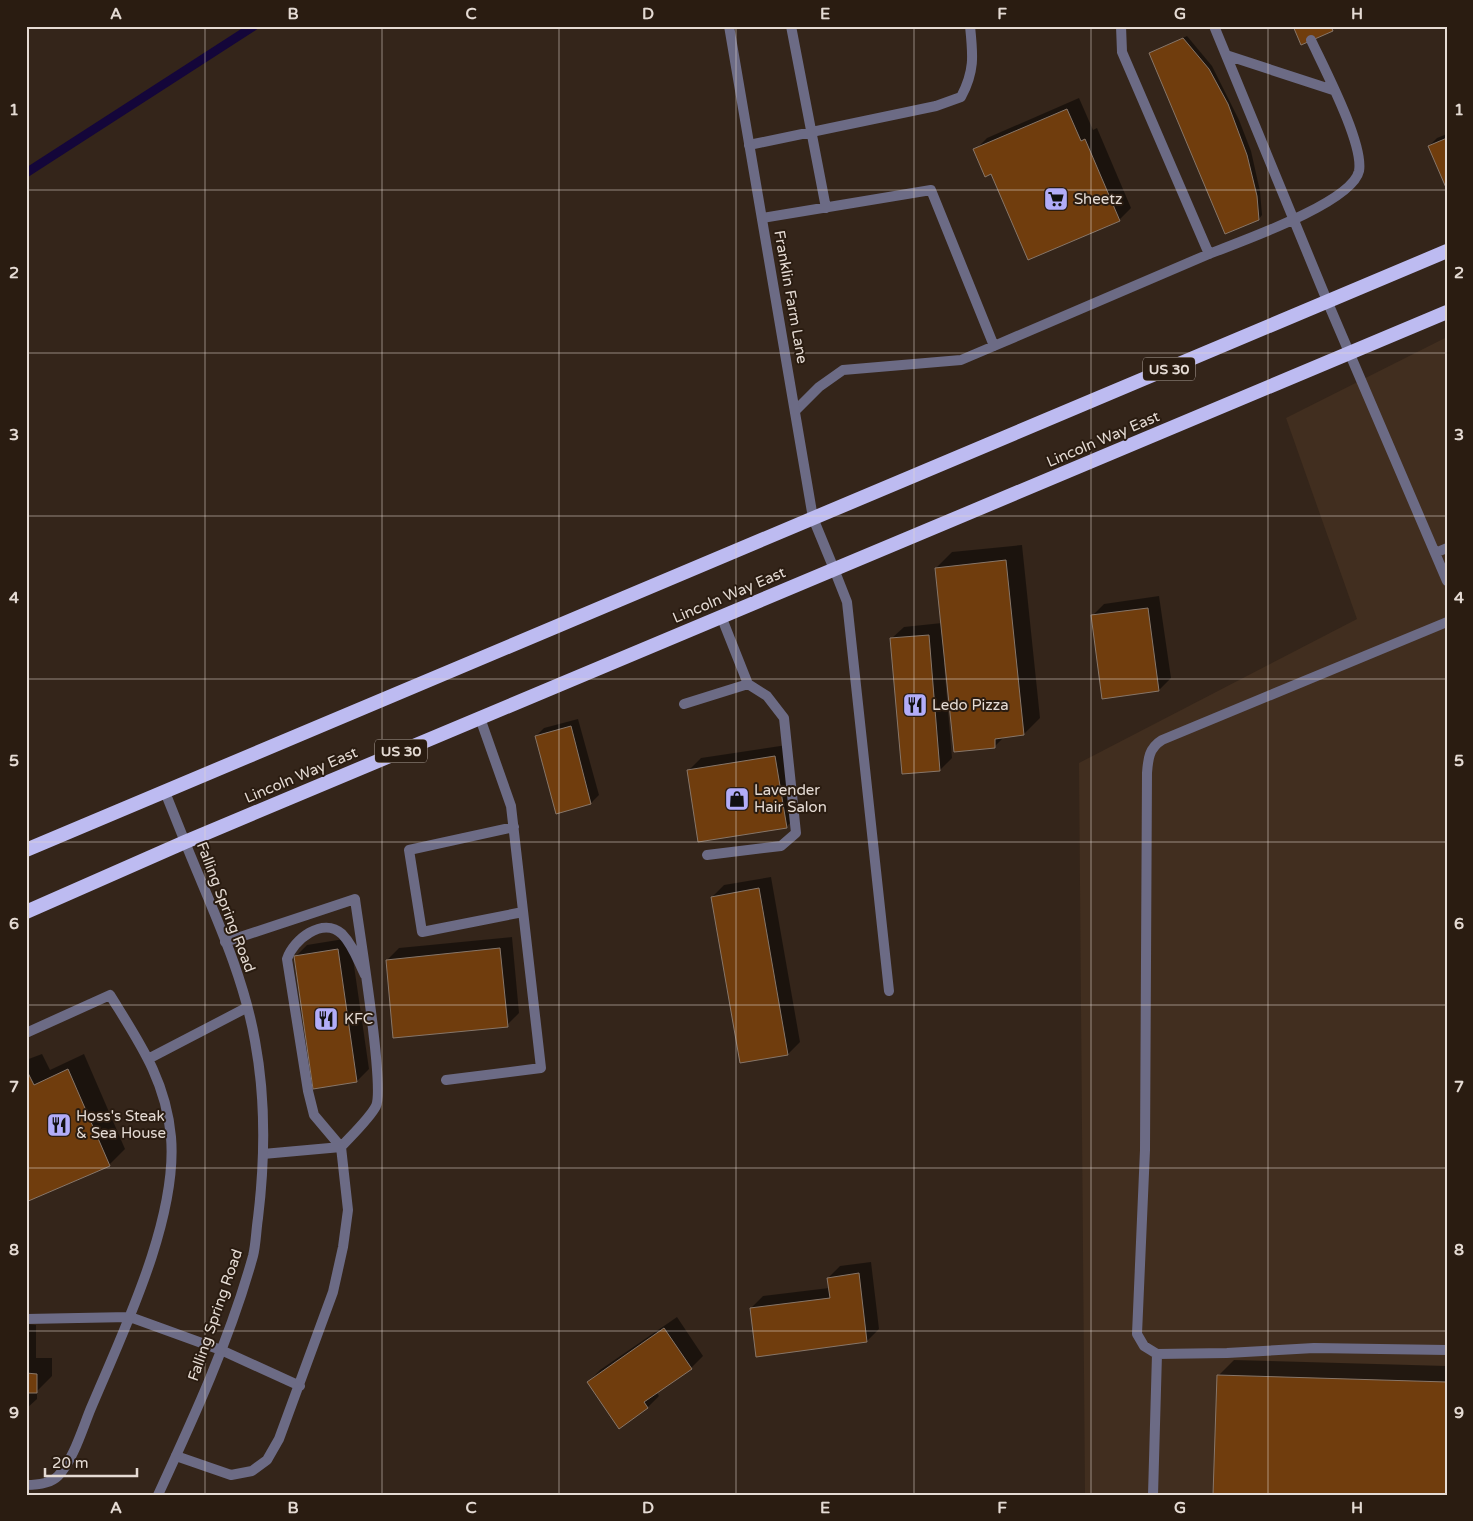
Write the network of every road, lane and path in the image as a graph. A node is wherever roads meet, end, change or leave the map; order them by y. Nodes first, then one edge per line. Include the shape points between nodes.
1 (729, 26) edge
2 (791, 26) edge
3 (970, 26) edge
4 (1121, 26) edge
5 (1214, 26) edge
6 (1311, 40) dead end
7 (1226, 55) junction
8 (1333, 90) junction
9 (811, 131) junction
10 (749, 144) junction
11 (826, 208) junction
12 (762, 218) junction
13 (1294, 220) junction
14 (1447, 251) edge
15 (1209, 254) junction
16 (1328, 303) junction
17 (1447, 312) edge
18 (994, 346) junction
19 (1349, 353) junction
20 (795, 411) junction
21 (813, 518) junction
22 (1447, 548) edge
23 (1435, 553) junction
24 (834, 569) junction
25 (1447, 581) edge
26 (721, 616) junction
27 (1447, 622) edge
28 (748, 684) junction
29 (684, 704) dead end
30 (480, 718) junction
31 (165, 792) junction
32 (514, 827) junction
33 (185, 842) junction
34 (26, 850) edge
35 (707, 855) dead end
36 (26, 912) edge
37 (523, 912) junction
38 (225, 942) junction
39 (365, 975) junction
40 (889, 991) dead end
41 (246, 1008) junction
42 (26, 1032) edge
43 (148, 1058) junction
44 (446, 1080) dead end
45 (341, 1147) junction
46 (263, 1154) junction
47 (130, 1317) junction
48 (26, 1319) edge
49 (221, 1350) junction
50 (1447, 1350) edge
51 (1157, 1354) junction
52 (300, 1386) junction
53 (176, 1456) junction
54 (26, 1485) edge
55 (158, 1495) edge
56 (1153, 1495) edge

1 - 10 street, Franklin Farm Lane
2 - 9 street
3 - 9 street via 974,62 961,97 936,106
4 - 15 street via 1122,52
5 - 7 street
6 - 8 street
7 - 8 street
7 - 13 street
8 - 13 street via 1354,137 1358,172 1345,192
9 - 10 street
9 - 11 street
10 - 12 street, Franklin Farm Lane
11 - 12 street
11 - 18 street via 931,190
12 - 20 street, Franklin Farm Lane
13 - 15 street
13 - 16 street
14 - 16 highway, US 30
15 - 18 street
16 - 19 street
16 - 21 highway, US 30
17 - 19 highway, Lincoln Way East / US 30
18 - 20 street via 960,360 843,370 819,387
19 - 23 street
19 - 24 highway, Lincoln Way East / US 30
20 - 21 street, Franklin Farm Lane
21 - 24 street, Franklin Farm Lane
21 - 31 highway, US 30
22 - 23 street
23 - 25 street
24 - 26 highway, Lincoln Way East / US 30
24 - 40 street, Franklin Farm Lane via 847,602
26 - 28 street
26 - 30 highway, Lincoln Way East / US 30
27 - 51 street via 1162,740 1149,754 1146,1150 1137,1334 1144,1346
28 - 29 street
28 - 35 street via 767,696 784,718 796,833 781,846
30 - 32 street via 511,806
30 - 33 highway, Lincoln Way East / US 30
31 - 33 street, Falling Spring Road
31 - 34 highway, US 30
32 - 37 street
32 - 37 street via 409,850 422,932
33 - 36 highway, Lincoln Way East / US 30
33 - 38 street, Falling Spring Road
37 - 44 street via 541,1068
38 - 39 street via 355,899
38 - 41 street, Falling Spring Road
39 - 45 street via 378,1072 377,1105
39 - 45 street via 349,942 340,932 325,928 297,940 286,959 314,1115
41 - 43 street
41 - 46 street, Falling Spring Road via 255,1041
42 - 43 street via 110,995
43 - 47 street via 166,1102 171,1138 170,1176 158,1237
45 - 46 street
45 - 52 street via 348,1210 343,1247 333,1292
46 - 49 street, Falling Spring Road via 253,1254
47 - 48 street
47 - 49 street
47 - 54 street via 58,1477 40,1485
49 - 52 street
49 - 53 street, Falling Spring Road
50 - 51 street via 1314,1348
51 - 56 street
52 - 53 street via 267,1460 252,1470 232,1475
53 - 55 street, Falling Spring Road

